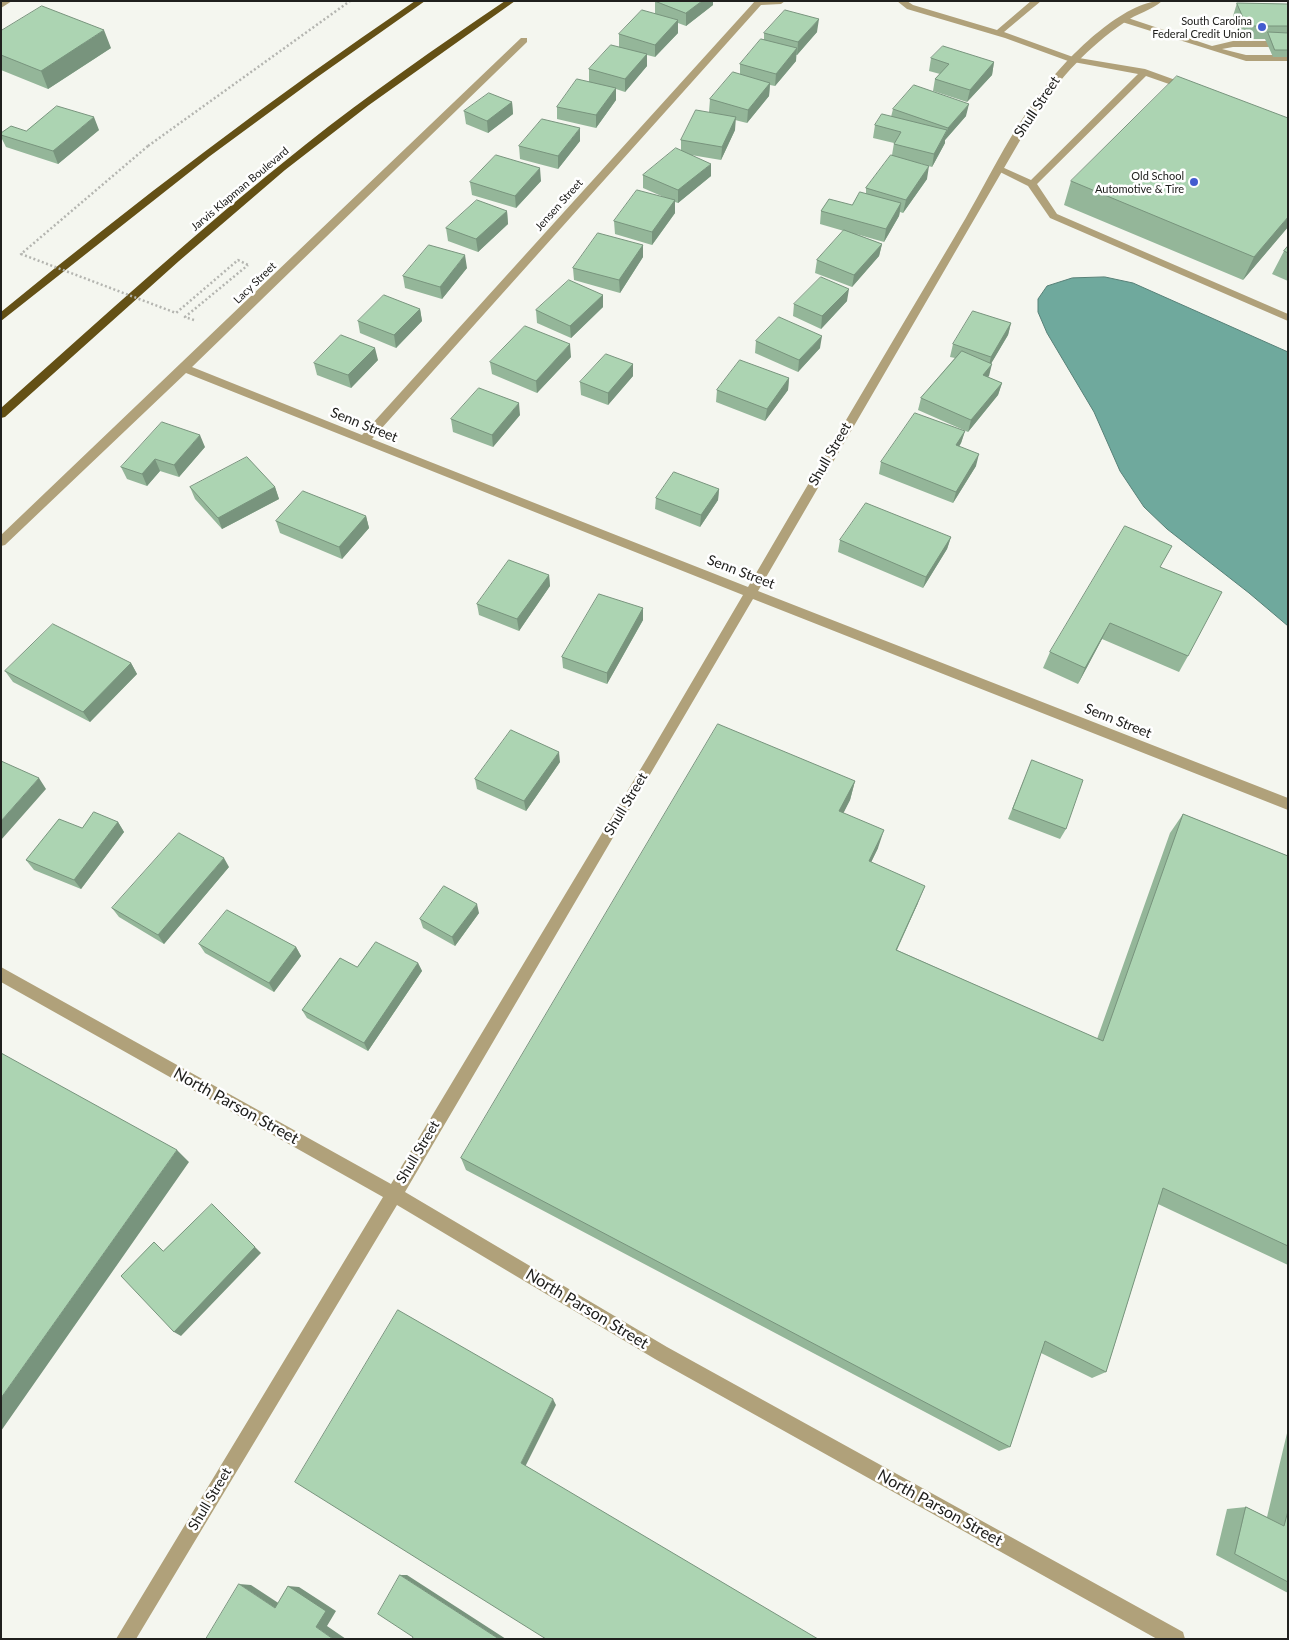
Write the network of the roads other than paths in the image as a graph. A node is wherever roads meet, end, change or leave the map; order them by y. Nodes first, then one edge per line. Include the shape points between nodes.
1 (8, 1) edge
2 (422, 1) edge
3 (511, 1) edge
4 (781, 1) edge
5 (901, 1) edge
6 (1037, 1) edge
7 (1158, 1) edge
8 (754, 2) edge
9 (1, 6) edge
10 (1122, 19) junction
11 (998, 33) junction
12 (524, 40) dead end
13 (1288, 44) edge
14 (1210, 48) junction
15 (1288, 48) edge
16 (1288, 58) edge
17 (1071, 59) junction
18 (1145, 72) junction
19 (1198, 91) edge
20 (999, 169) junction
21 (1032, 184) junction
22 (1, 318) edge
23 (1288, 318) edge
24 (184, 368) junction
25 (1, 414) edge
26 (364, 440) junction
27 (1, 542) edge
28 (750, 592) junction
29 (1288, 804) edge
30 (1, 974) edge
31 (393, 1194) junction
32 (125, 1639) edge
33 (1176, 1639) edge

1 - 9 street
2 - 22 highway via 207,152
3 - 25 highway, Jarvis Klapman Boulevard via 348,117 283,168 71,349
4 - 8 street, Jensen Street
5 - 11 street via 910,7
6 - 11 street
7 - 10 street, Shull Street
8 - 26 street, Jensen Street
10 - 14 street
10 - 17 street, Shull Street
11 - 17 street
12 - 24 street, Lacy Street
13 - 14 street via 1233,44
14 - 15 street
14 - 16 street via 1246,58
17 - 18 street
17 - 20 street, Shull Street via 1036,104
18 - 19 street
18 - 21 street
20 - 21 street
20 - 28 street, Shull Street
21 - 23 street via 1053,216
24 - 26 street, Senn Street
24 - 27 street, Lacy Street
26 - 28 street, Senn Street
28 - 29 street, Senn Street
28 - 31 street, Shull Street
30 - 31 street, North Parson Street
31 - 32 street, Shull Street
31 - 33 street, North Parson Street via 661,1353

